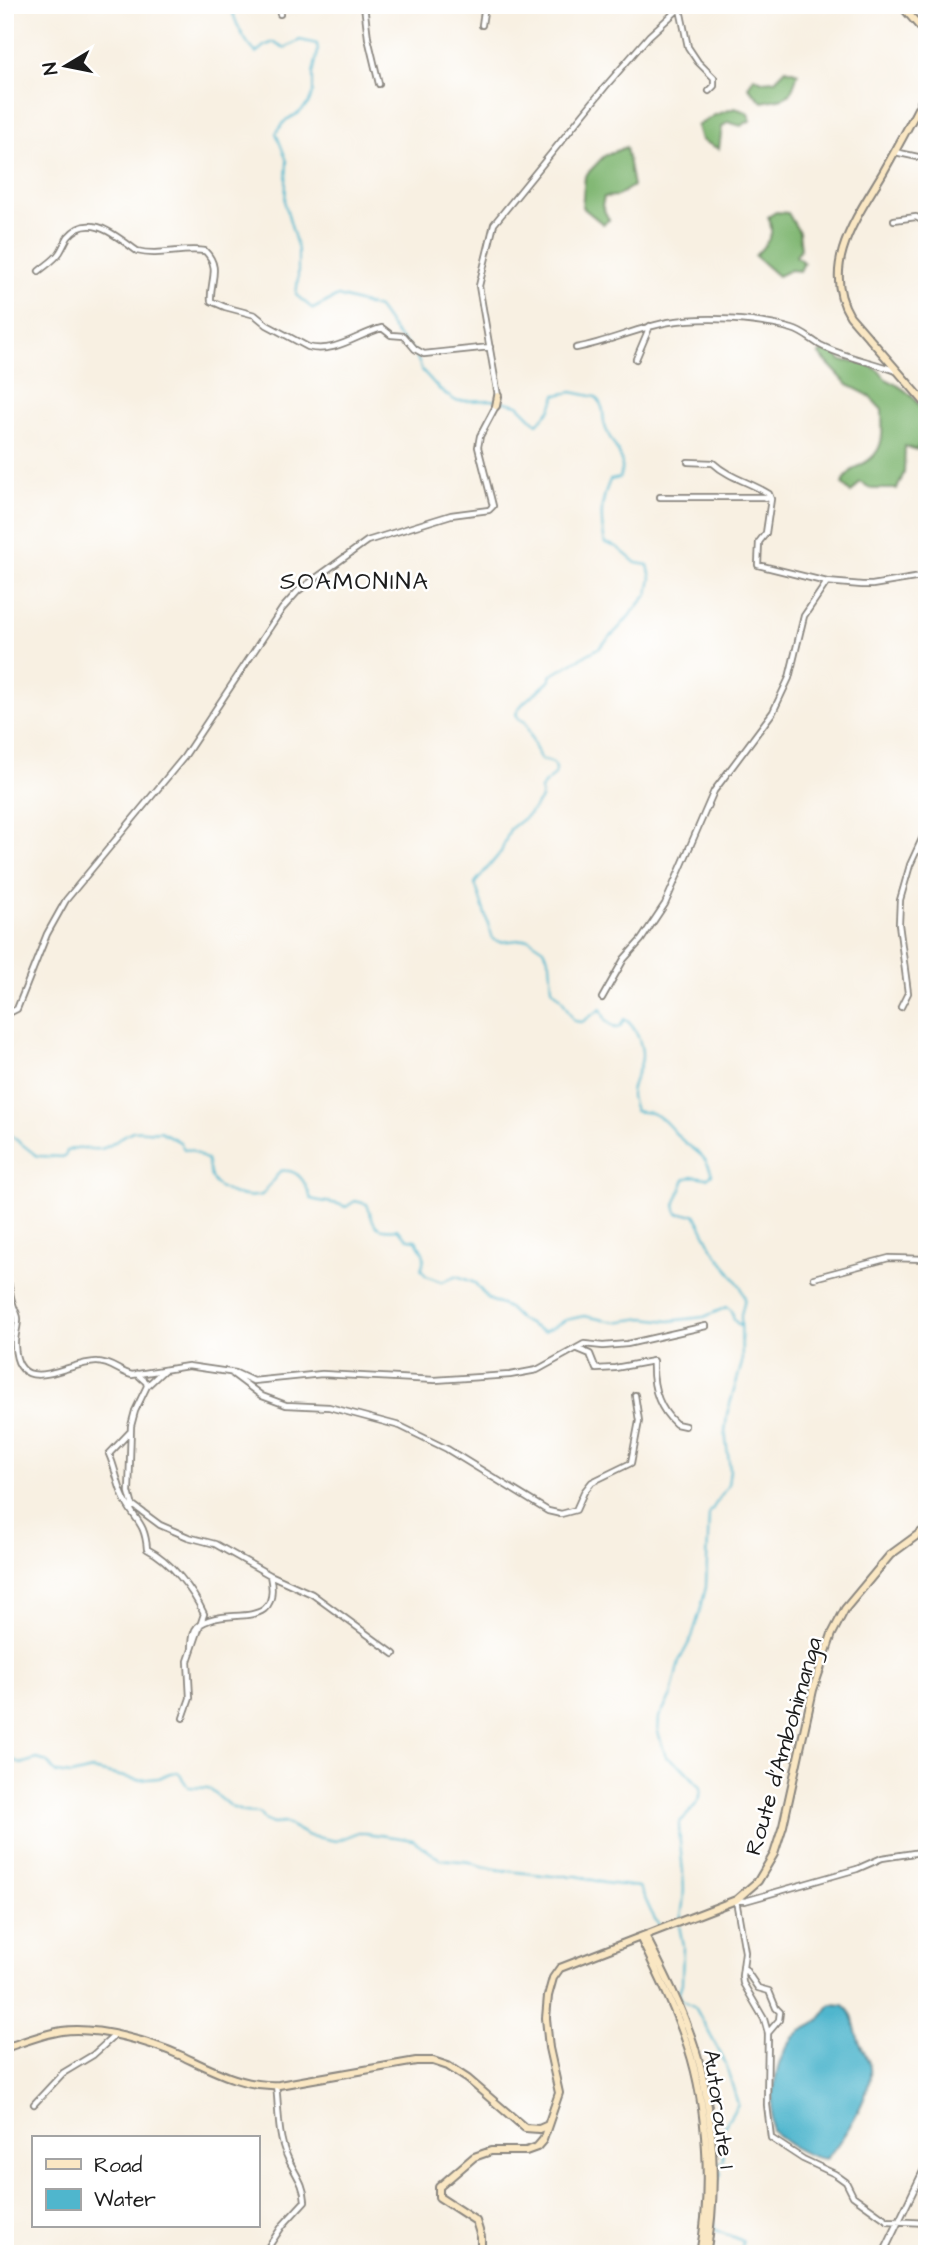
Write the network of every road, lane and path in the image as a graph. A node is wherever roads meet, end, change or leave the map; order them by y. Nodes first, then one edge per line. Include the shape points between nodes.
1 (278, 5) edge
2 (364, 5) edge
3 (485, 5) edge
4 (901, 5) edge
5 (681, 7) edge
6 (280, 14) dead end
7 (482, 26) dead end
8 (927, 35) edge
9 (379, 84) dead end
10 (927, 90) edge
11 (709, 91) dead end
12 (895, 152) junction
13 (927, 159) edge
14 (894, 220) dead end
15 (927, 223) edge
16 (38, 271) dead end
17 (650, 326) junction
18 (490, 347) junction
19 (576, 348) dead end
20 (636, 359) dead end
21 (901, 373) junction
22 (498, 396) joint
23 (927, 405) edge
24 (496, 406) joint
25 (688, 461) dead end
26 (660, 497) dead end
27 (771, 499) junction
28 (927, 576) edge
29 (827, 582) junction
30 (927, 828) edge
31 (919, 844) junction
32 (927, 845) edge
33 (602, 998) dead end
34 (901, 1007) dead end
35 (5, 1015) edge
36 (927, 1259) edge
37 (5, 1273) edge
38 (814, 1279) dead end
39 (706, 1326) dead end
40 (577, 1348) junction
41 (164, 1370) junction
42 (230, 1371) junction
43 (136, 1373) junction
44 (147, 1386) junction
45 (635, 1395) dead end
46 (685, 1426) dead end
47 (130, 1432) junction
48 (133, 1505) junction
49 (137, 1518) junction
50 (927, 1528) edge
51 (270, 1576) junction
52 (201, 1625) junction
53 (394, 1654) dead end
54 (183, 1718) dead end
55 (926, 1853) edge
56 (736, 1900) junction
57 (644, 1938) junction
58 (744, 1967) junction
59 (768, 2033) junction
60 (114, 2036) junction
61 (5, 2048) edge
62 (276, 2085) junction
63 (34, 2104) dead end
64 (549, 2124) junction
65 (534, 2130) junction
66 (543, 2140) junction
67 (927, 2162) edge
68 (899, 2223) junction
69 (927, 2223) edge
70 (267, 2249) dead end
71 (481, 2254) edge
72 (700, 2254) edge
73 (706, 2254) edge
74 (883, 2254) edge

1 - 6 street
2 - 9 street
3 - 7 street
4 - 8 street
5 - 11 street via 688,47 714,78
5 - 18 street via 605,87 494,224 479,286
10 - 12 street
12 - 13 street
12 - 21 street via 851,228 838,283 850,316
14 - 15 street via 916,217
16 - 18 street via 74,232 100,226 142,253 205,251 215,271 211,301 255,315 308,347 343,346 382,328 391,335 404,336 424,354
17 - 19 street
17 - 20 street
17 - 21 street via 709,320 779,326
18 - 22 street
21 - 23 street
22 - 24 street
24 - 35 street via 478,447 494,506 372,538 298,591 184,757 72,891 47,934 17,1009
25 - 27 street via 713,463 760,488
26 - 27 street
27 - 29 street via 758,565
28 - 29 street via 872,585
29 - 33 street via 804,616 789,678 773,712 714,791 665,904
30 - 31 street
31 - 32 street
31 - 34 street via 900,900 908,993
36 - 38 street via 890,1258
37 - 43 street via 18,1321 16,1352 26,1371 38,1377 100,1362 125,1374
39 - 40 street via 627,1344
40 - 42 street via 537,1370 435,1380 322,1374 253,1381
40 - 46 street via 590,1354 596,1369 653,1361 653,1382 665,1412 676,1424
41 - 42 street via 188,1366
41 - 43 street
41 - 44 street
42 - 45 street via 262,1396 286,1405 329,1406 410,1430 548,1511 561,1514 576,1510 592,1482 631,1463 639,1421
43 - 44 street
44 - 47 street
47 - 48 street
47 - 49 street via 108,1454 127,1505
48 - 49 street
48 - 51 street via 160,1525 215,1544
49 - 52 street via 145,1529 147,1549 178,1573 203,1610
50 - 56 street, Route d'Ambohimanga via 890,1555 845,1609 832,1634 813,1690 774,1854 758,1881
51 - 52 street via 270,1604 254,1614
51 - 53 street via 312,1594
52 - 54 street via 194,1631 188,1661 190,1698
55 - 56 street via 882,1858 756,1898
56 - 57 street, Route d'Ambohimanga
56 - 58 street
57 - 64 street, Route d'Ambohimanga via 560,1968 553,1978 546,2018 559,2093
57 - 72 street, Autoroute 1 via 694,2066 707,2179
57 - 73 street, Autoroute 1 via 669,1982 699,2065 713,2179
58 - 59 street via 743,1983
58 - 59 street via 758,1988 769,1991 781,2015
59 - 68 street via 771,2138 835,2174 853,2196 888,2221
60 - 61 street via 61,2031
60 - 62 street via 155,2046 244,2083
60 - 63 street via 63,2073
62 - 65 street via 432,2061 468,2079 516,2122
62 - 70 street via 282,2141 302,2182 305,2201
64 - 65 street
64 - 66 street, Route d'Ambohimanga
65 - 66 street
66 - 71 street via 526,2151 491,2151 474,2157 439,2188 439,2197 449,2206 477,2221
67 - 68 street
68 - 69 street
68 - 74 street

